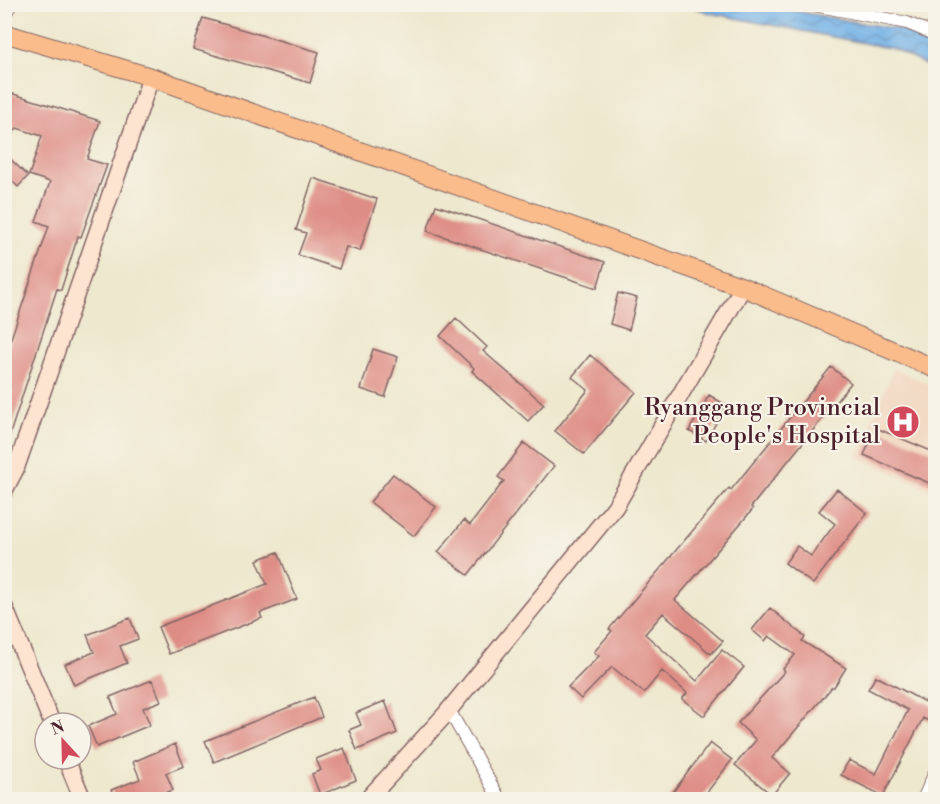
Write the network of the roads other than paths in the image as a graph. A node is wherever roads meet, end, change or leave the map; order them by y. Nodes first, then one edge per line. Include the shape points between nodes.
1 (10, 4) edge
2 (809, 4) edge
3 (4, 13) edge
4 (4, 33) edge
5 (936, 35) edge
6 (151, 77) junction
7 (743, 287) junction
8 (936, 369) edge
9 (4, 491) edge
10 (4, 606) edge
11 (449, 710) junction
12 (47, 711) edge
13 (936, 770) edge
14 (71, 771) edge
15 (82, 800) edge
16 (367, 800) edge
17 (500, 800) edge
18 (923, 800) edge

1 - 3 street
2 - 5 street via 907,23
4 - 6 main road
6 - 7 main road
6 - 9 main road via 16,468
7 - 8 main road
7 - 11 main road via 615,507
10 - 12 main road
11 - 16 main road
11 - 17 street
13 - 18 street
14 - 15 main road

